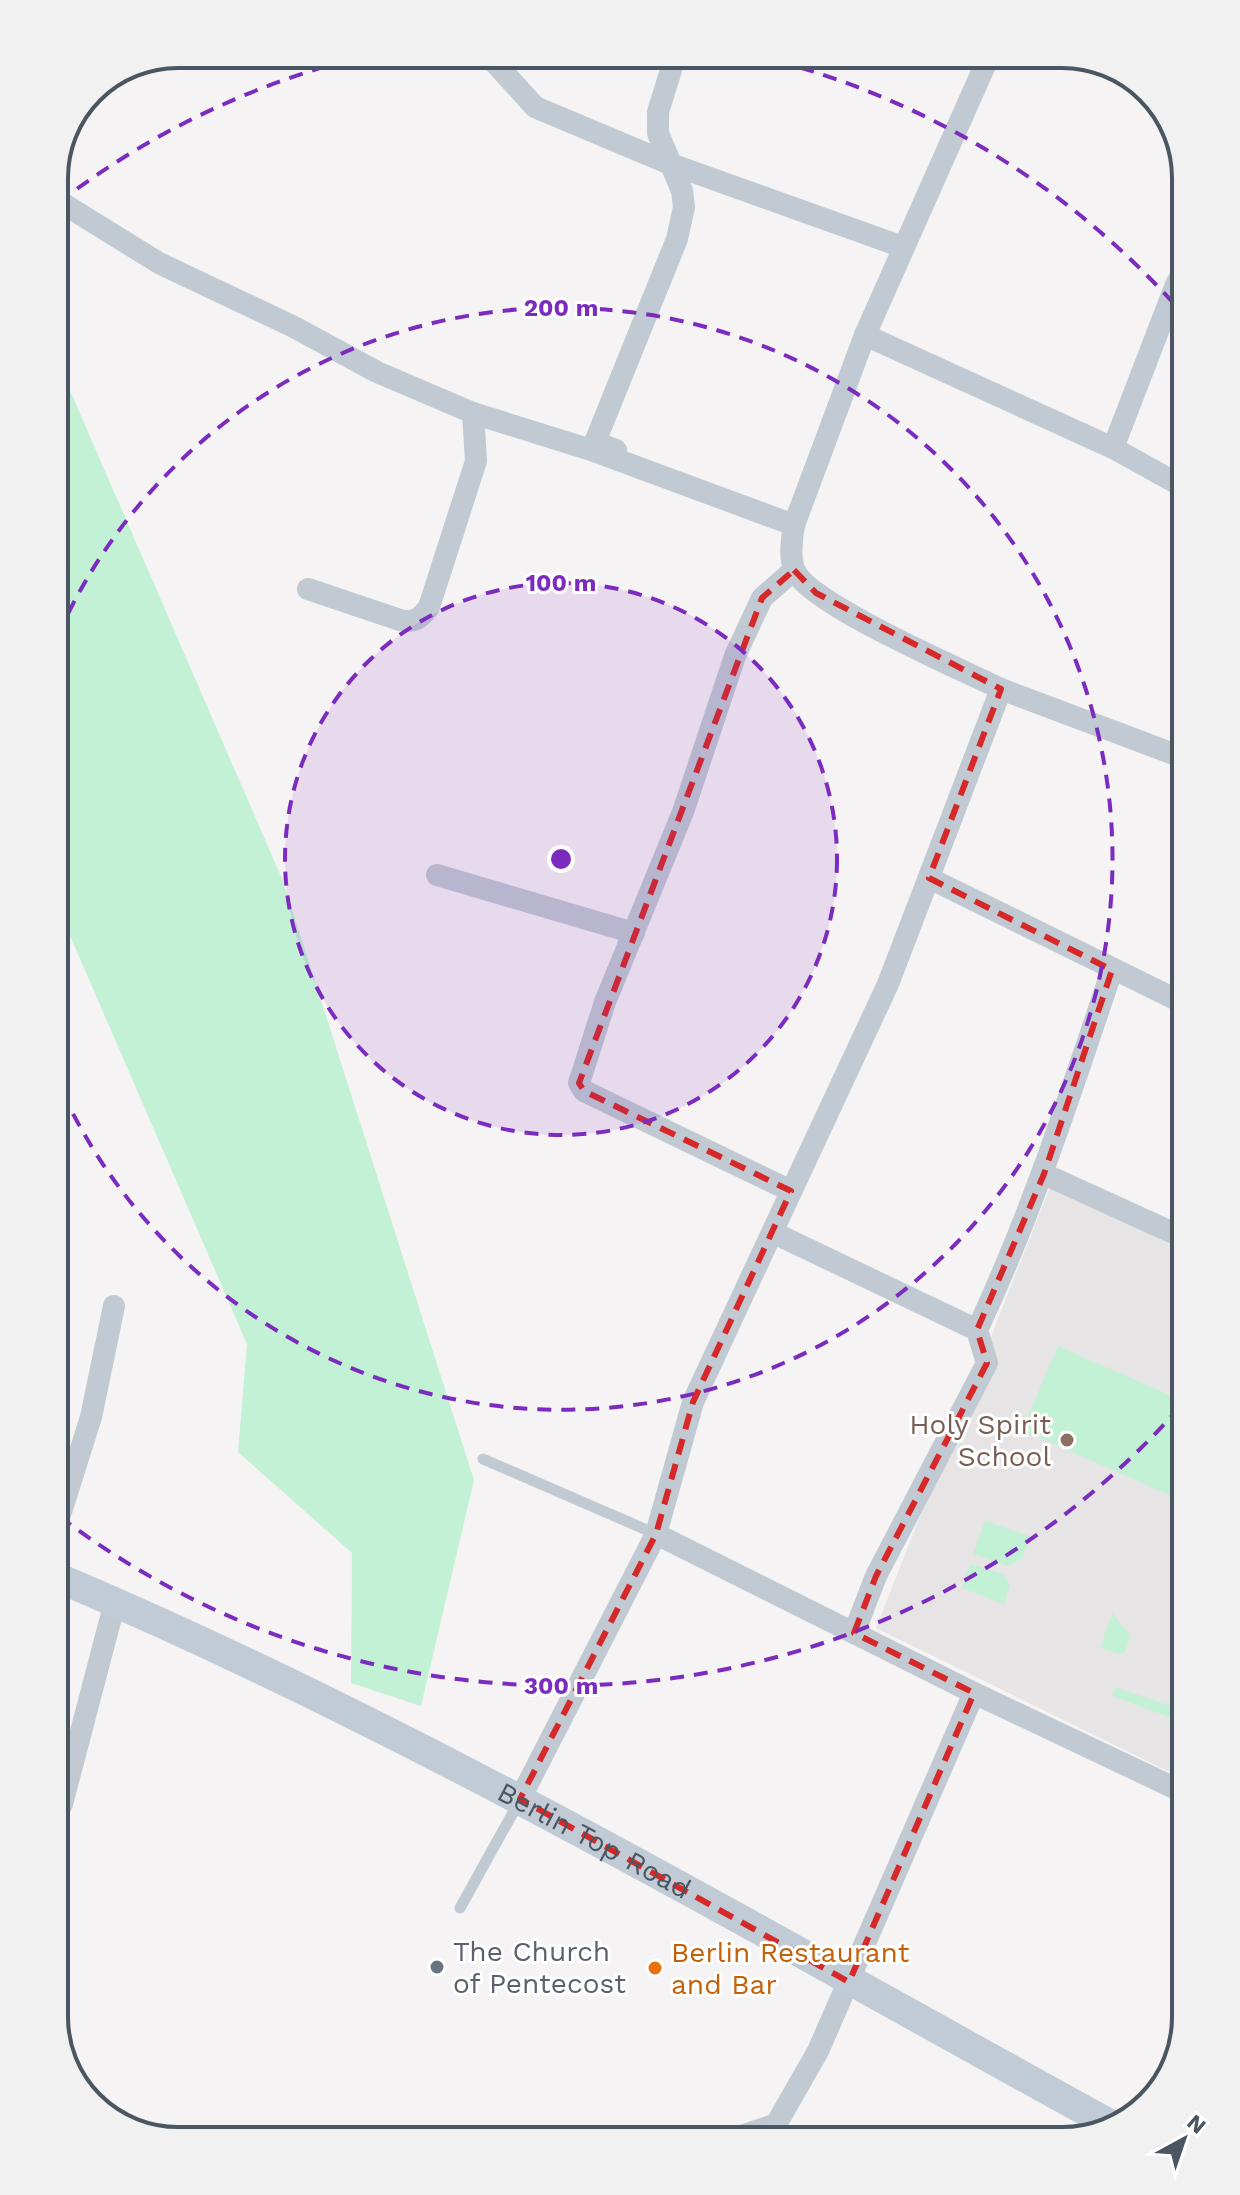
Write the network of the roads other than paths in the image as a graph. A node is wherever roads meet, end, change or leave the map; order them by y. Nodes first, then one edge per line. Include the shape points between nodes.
1 (500, 68) edge
2 (672, 68) edge
3 (984, 68) edge
4 (668, 163) junction
5 (68, 207) edge
6 (903, 247) junction
7 (1172, 295) edge
8 (865, 335) junction
9 (473, 413) junction
10 (1113, 448) junction
11 (1172, 481) edge
12 (794, 525) junction
13 (794, 570) junction
14 (308, 589) dead end
15 (1001, 689) junction
16 (1172, 751) edge
17 (437, 875) dead end
18 (929, 878) junction
19 (634, 933) junction
20 (1112, 970) junction
21 (1172, 998) edge
22 (1044, 1174) junction
23 (791, 1191) junction
24 (1172, 1232) edge
25 (774, 1233) junction
26 (114, 1306) dead end
27 (977, 1330) junction
28 (483, 1459) dead end
29 (68, 1490) edge
30 (656, 1534) junction
31 (68, 1582) edge
32 (115, 1602) junction
33 (854, 1633) junction
34 (974, 1693) junction
35 (68, 1783) edge
36 (1172, 1787) edge
37 (520, 1799) junction
38 (460, 1908) dead end
39 (849, 1982) junction
40 (1101, 2119) edge
41 (775, 2127) edge

1 - 4 street via 535,107
2 - 4 street via 658,112 658,133
3 - 6 street
4 - 6 street
4 - 12 street via 684,207 677,239 595,442
5 - 9 street via 159,263 377,372
6 - 8 street
7 - 10 street
8 - 10 street
8 - 12 street
9 - 12 street
9 - 14 street via 476,461 429,607 421,617 400,620
10 - 11 street
12 - 13 street
13 - 15 street via 816,593 845,611
13 - 19 street via 762,598 735,656 683,812
15 - 16 street
15 - 18 street
17 - 19 street
18 - 20 street
18 - 23 street via 888,984
19 - 23 street via 579,1083 584,1091
20 - 21 street
20 - 22 street
22 - 24 street
22 - 27 street
23 - 25 street
25 - 27 street
25 - 30 street via 693,1402
26 - 29 street via 91,1417
27 - 33 street via 987,1363 876,1576
28 - 30 lane
30 - 33 street
30 - 37 street
31 - 32 street, Berlin Top Road
32 - 35 street
32 - 37 street, Berlin Top Road via 267,1670
33 - 34 street
34 - 36 street
34 - 39 street
37 - 38 lane
37 - 39 street, Berlin Top Road
39 - 40 street, Berlin Top Road
39 - 41 street

